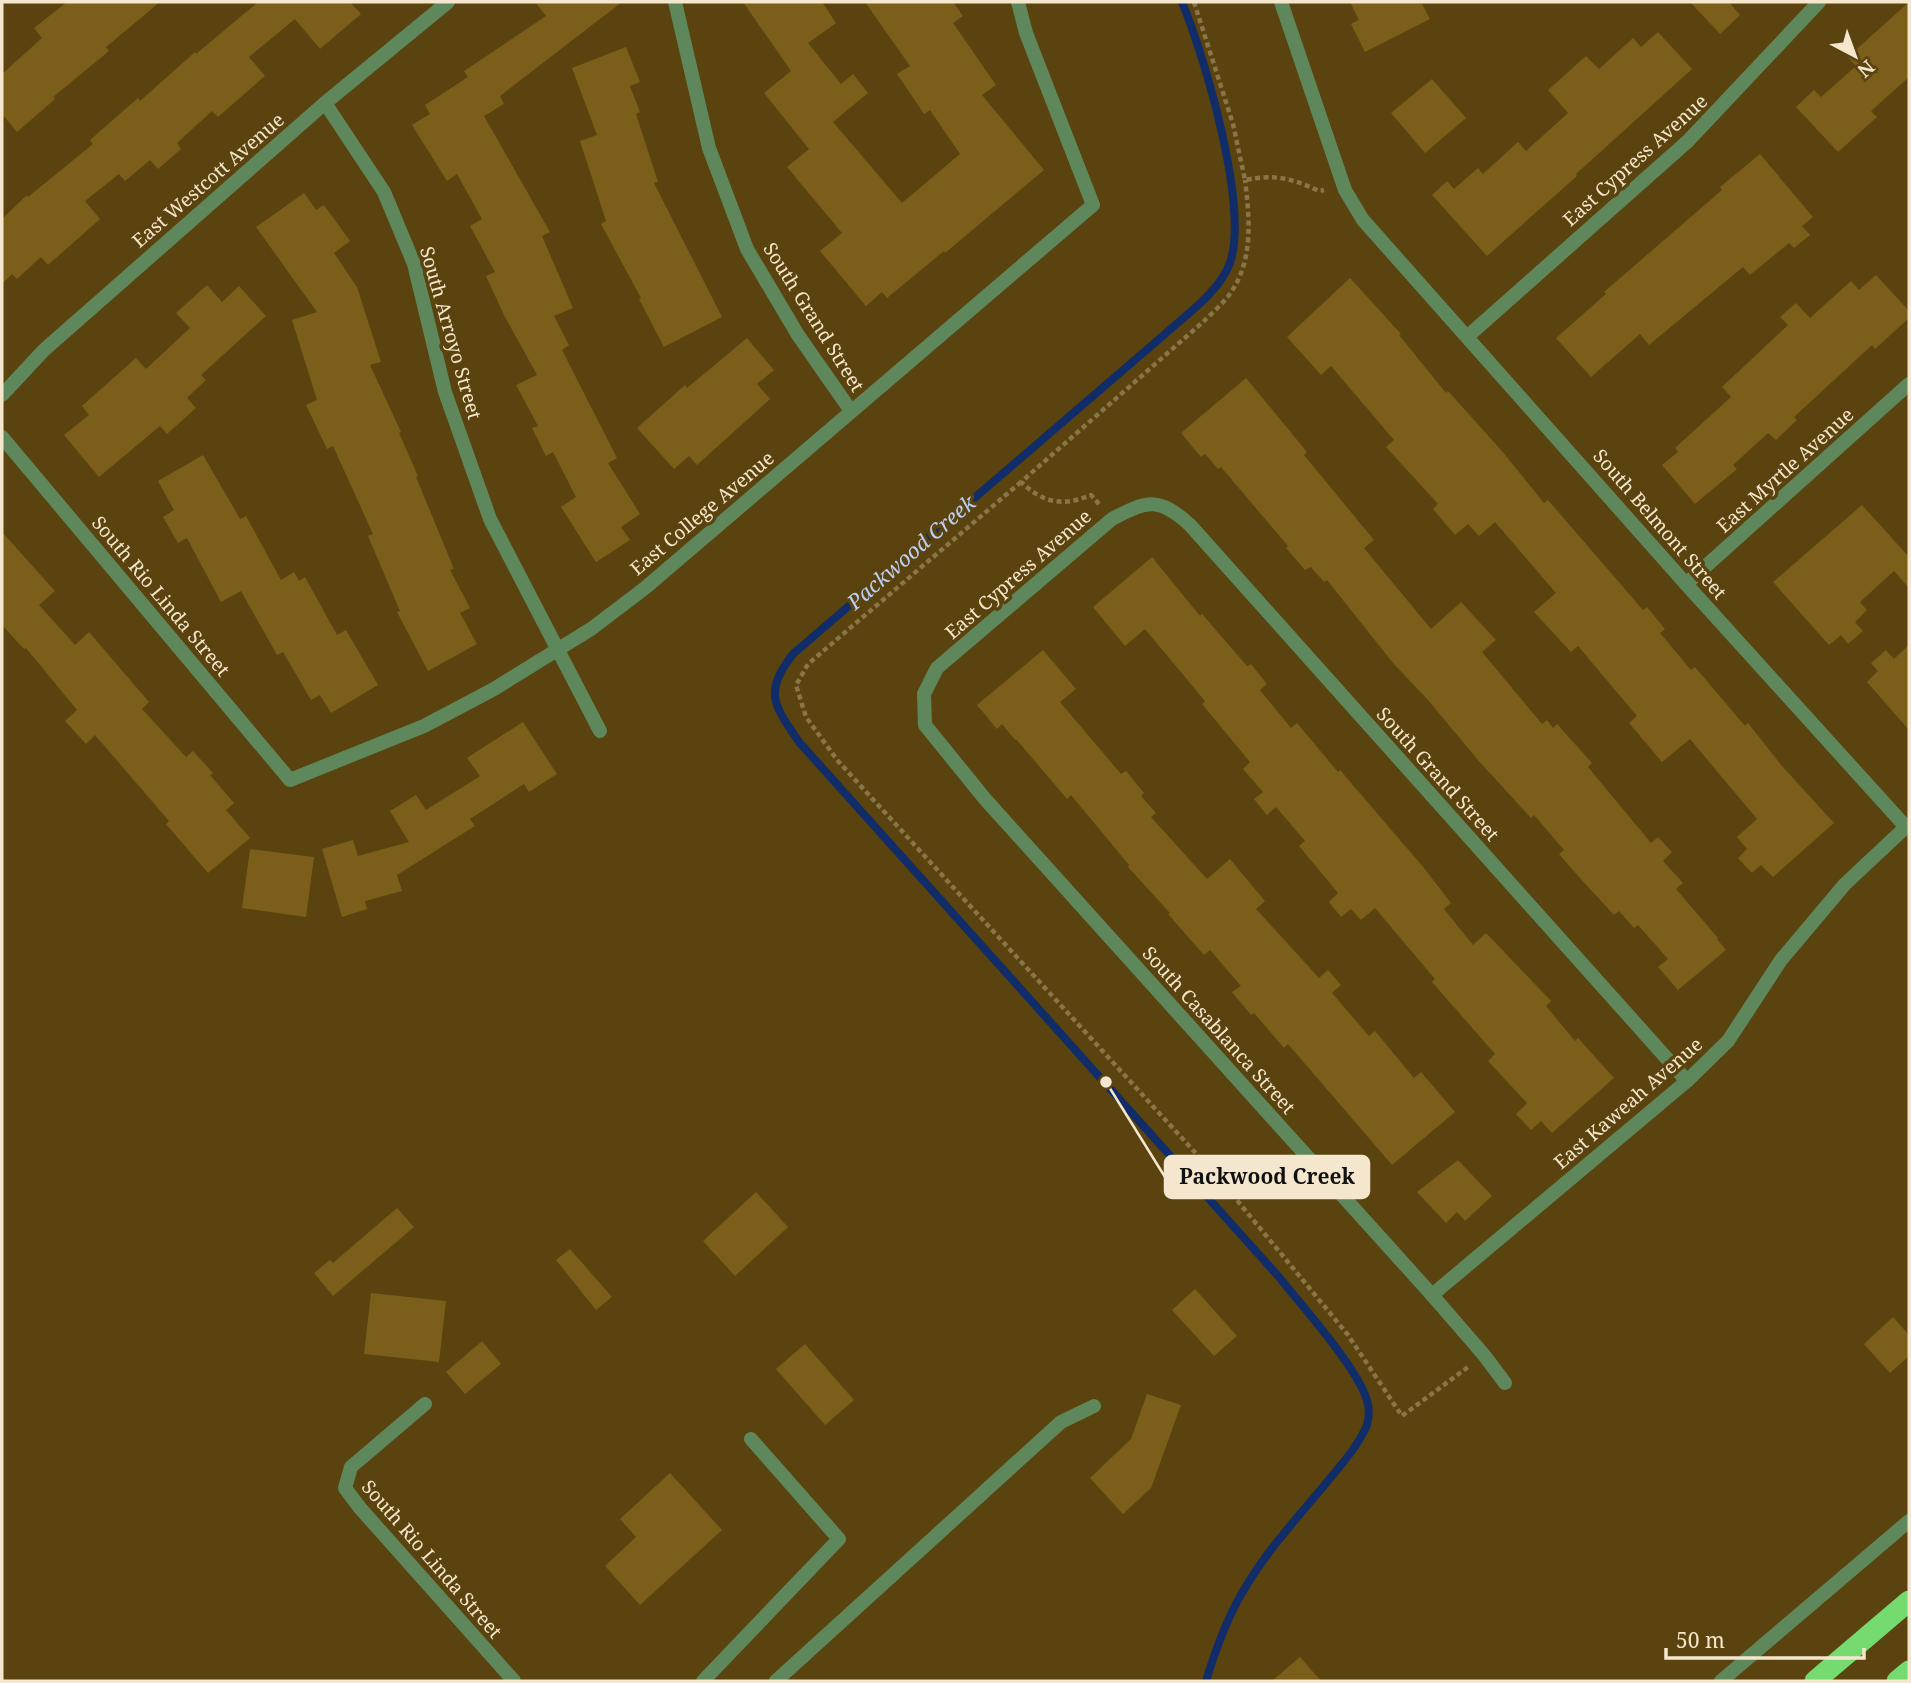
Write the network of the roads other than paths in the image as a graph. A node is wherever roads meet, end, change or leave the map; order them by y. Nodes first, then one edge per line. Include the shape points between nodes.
1 (675, 2) edge
2 (1018, 2) edge
3 (1281, 2) edge
4 (1819, 2) edge
5 (443, 3) edge
6 (325, 103) junction
7 (1468, 336) junction
8 (1909, 384) edge
9 (2, 395) edge
10 (850, 411) junction
11 (2, 437) edge
12 (1154, 503) joint
13 (1686, 584) junction
14 (558, 650) junction
15 (924, 694) joint
16 (600, 731) dead end
17 (290, 780) joint
18 (1908, 826) edge
19 (1687, 1081) junction
20 (1432, 1295) junction
21 (1505, 1383) dead end
22 (425, 1404) dead end
23 (1094, 1406) dead end
24 (751, 1440) dead end
25 (1909, 1521) edge
26 (1909, 1601) edge
27 (1909, 1671) edge
28 (514, 1681) edge
29 (703, 1681) edge
30 (776, 1681) edge
31 (1721, 1681) edge
32 (1815, 1681) edge
33 (1897, 1681) edge

1 - 10 street, South Grand Street via 709,148 747,249
2 - 10 street, East College Avenue via 1093,205
3 - 7 street, South Belmont Street via 1343,184 1363,220
4 - 7 street, East Cypress Avenue via 1688,141
5 - 6 street, East Westcott Avenue
6 - 9 street, East Westcott Avenue via 44,350
6 - 14 street, South Arroyo Street via 384,192 414,264 445,392 490,519
7 - 13 street, South Belmont Street
8 - 13 street, East Myrtle Avenue
10 - 14 street, East College Avenue via 645,588
11 - 17 street, South Rio Linda Street
12 - 15 street, East Cypress Avenue via 1112,519 937,668
12 - 19 street, South Grand Street via 1173,509 1190,525
13 - 18 street, South Belmont Street
14 - 16 street, South Arroyo Street
14 - 17 street, East College Avenue via 424,726
15 - 20 street, South Casablanca Street via 925,725 985,799
18 - 19 street, East Kaweah Avenue via 1845,884 1781,960 1728,1041
19 - 20 street, East Kaweah Avenue
20 - 21 street, South Casablanca Street
22 - 28 street, South Rio Linda Street via 351,1467 345,1489
23 - 30 street via 1061,1422
24 - 29 street via 839,1539
25 - 31 street
26 - 32 highway
27 - 33 highway

